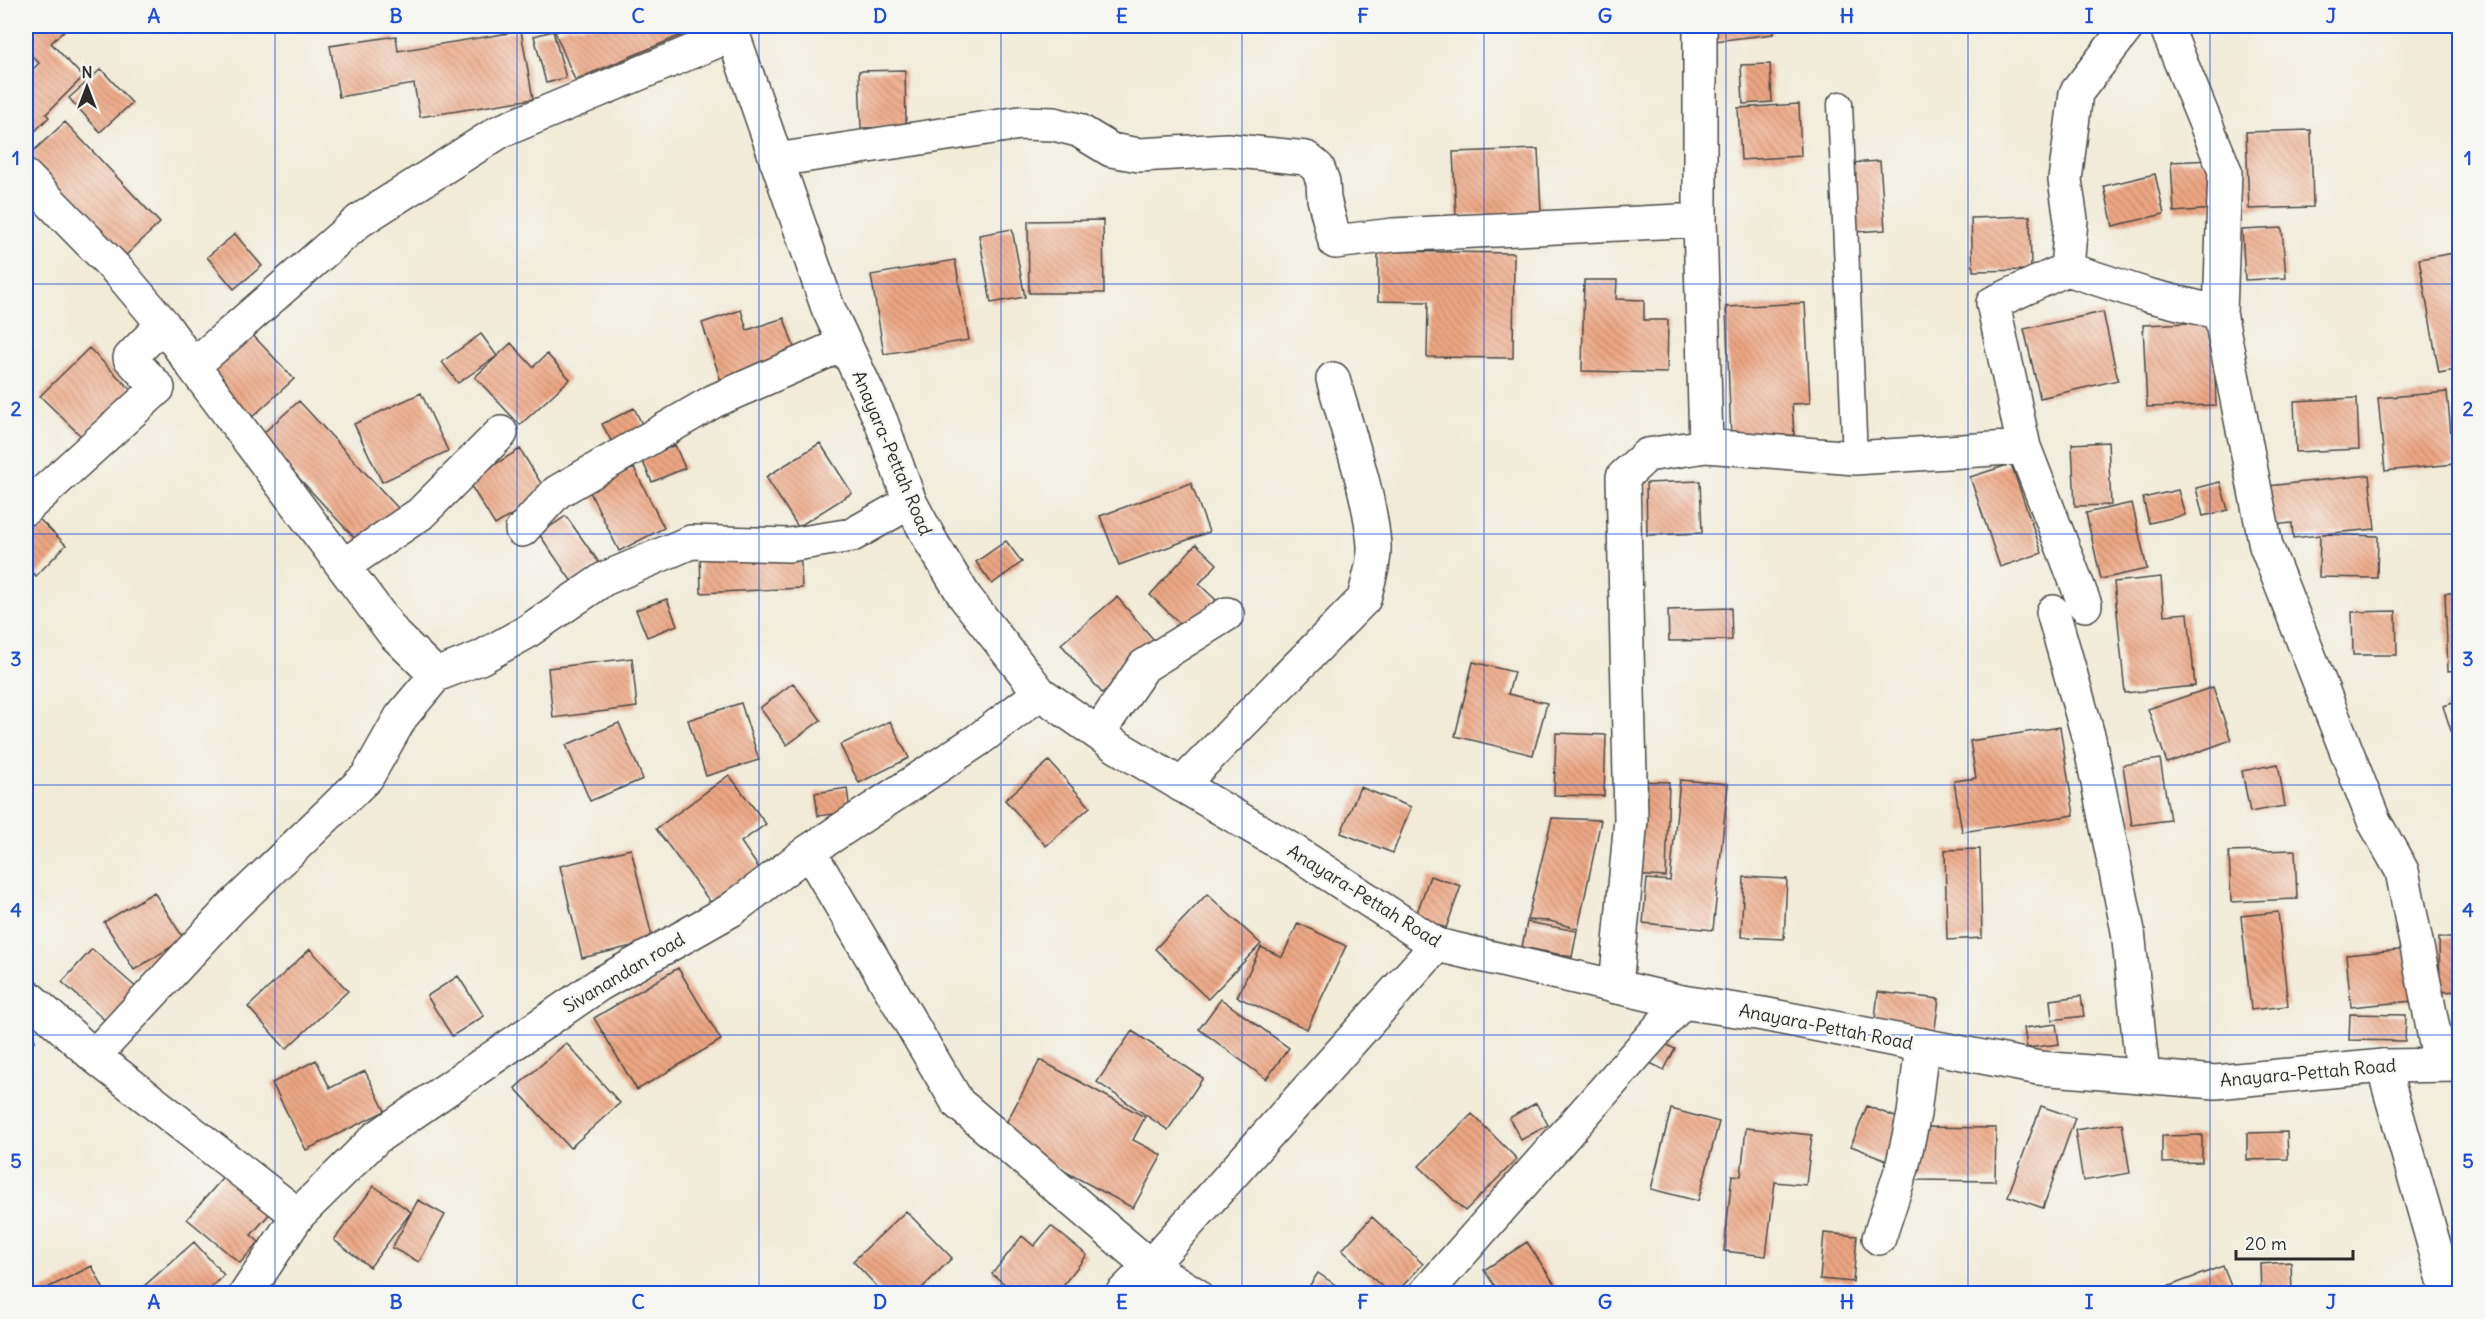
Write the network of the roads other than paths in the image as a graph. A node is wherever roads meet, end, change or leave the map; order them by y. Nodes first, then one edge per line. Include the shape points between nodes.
1 (1700, 26) edge
2 (2129, 26) edge
3 (2166, 26) edge
4 (732, 30) edge
5 (1840, 104) dead end
6 (777, 160) junction
7 (26, 177) edge
8 (1700, 220) junction
9 (2067, 269) junction
10 (2220, 313) junction
11 (163, 324) junction
12 (844, 344) junction
13 (193, 366) junction
14 (1333, 379) dead end
15 (501, 433) dead end
16 (1706, 446) junction
17 (2024, 447) junction
18 (1855, 458) junction
19 (910, 502) junction
20 (26, 508) edge
21 (522, 530) dead end
22 (343, 566) junction
23 (2085, 604) dead end
24 (2053, 612) dead end
25 (1227, 614) dead end
26 (436, 675) junction
27 (1040, 693) junction
28 (1098, 733) junction
29 (1181, 785) junction
30 (809, 851) junction
31 (1437, 945) junction
32 (1616, 987) junction
33 (26, 995) edge
34 (1682, 1002) junction
35 (1922, 1045) junction
36 (94, 1056) junction
37 (2450, 1065) edge
38 (2383, 1066) junction
39 (2143, 1076) junction
40 (298, 1215) junction
41 (1879, 1238) dead end
42 (1150, 1266) junction
43 (246, 1293) edge
44 (1122, 1293) edge
45 (1195, 1293) edge
46 (1425, 1293) edge
47 (2448, 1293) edge

1 - 8 street
2 - 9 street via 2076,93 2065,180 2071,220
3 - 10 street via 2225,171
4 - 6 street, Anayara-Pettah Road
4 - 13 street via 499,132 359,221
5 - 18 lane
6 - 8 street via 1020,123 1054,124 1078,130 1111,150 1138,155 1227,150 1306,158 1318,168 1323,182 1335,242 1393,235
6 - 12 street, Anayara-Pettah Road
7 - 11 street via 120,273
8 - 16 street
9 - 10 street
9 - 17 street via 1993,303
10 - 37 street via 2266,546 2373,821 2402,871
11 - 13 street
11 - 20 street via 130,358 158,388
12 - 19 street, Anayara-Pettah Road via 881,421
12 - 21 street via 714,401 557,492
13 - 22 street
14 - 29 street via 1374,546 1364,599
15 - 22 street via 420,514
16 - 18 street
16 - 32 street via 1647,455 1623,477 1631,819
17 - 18 street
17 - 23 street
19 - 26 street via 852,535 789,545 690,542 604,579 525,633 480,658
19 - 27 street, Anayara-Pettah Road via 965,597
22 - 26 street via 394,634
24 - 39 street via 2089,739 2128,931
25 - 28 street via 1144,666
26 - 36 street via 401,717 367,777 231,908
27 - 28 street, Anayara-Pettah Road
27 - 30 street, Sivanandan road via 968,746
28 - 29 street, Anayara-Pettah Road
29 - 31 street, Anayara-Pettah Road via 1295,852
30 - 40 street, Sivanandan road via 731,910 600,984 376,1138
30 - 42 street via 958,1103
31 - 32 street, Anayara-Pettah Road
31 - 42 street
32 - 34 street, Anayara-Pettah Road
33 - 36 street
34 - 35 street, Anayara-Pettah Road
34 - 46 street
35 - 39 street, Anayara-Pettah Road via 2039,1068
35 - 41 street via 1905,1158
36 - 40 street
37 - 38 street, Anayara-Pettah Road
38 - 39 street, Anayara-Pettah Road via 2216,1082
38 - 47 street
40 - 43 street, Sivanandan road
42 - 44 street
42 - 45 street

